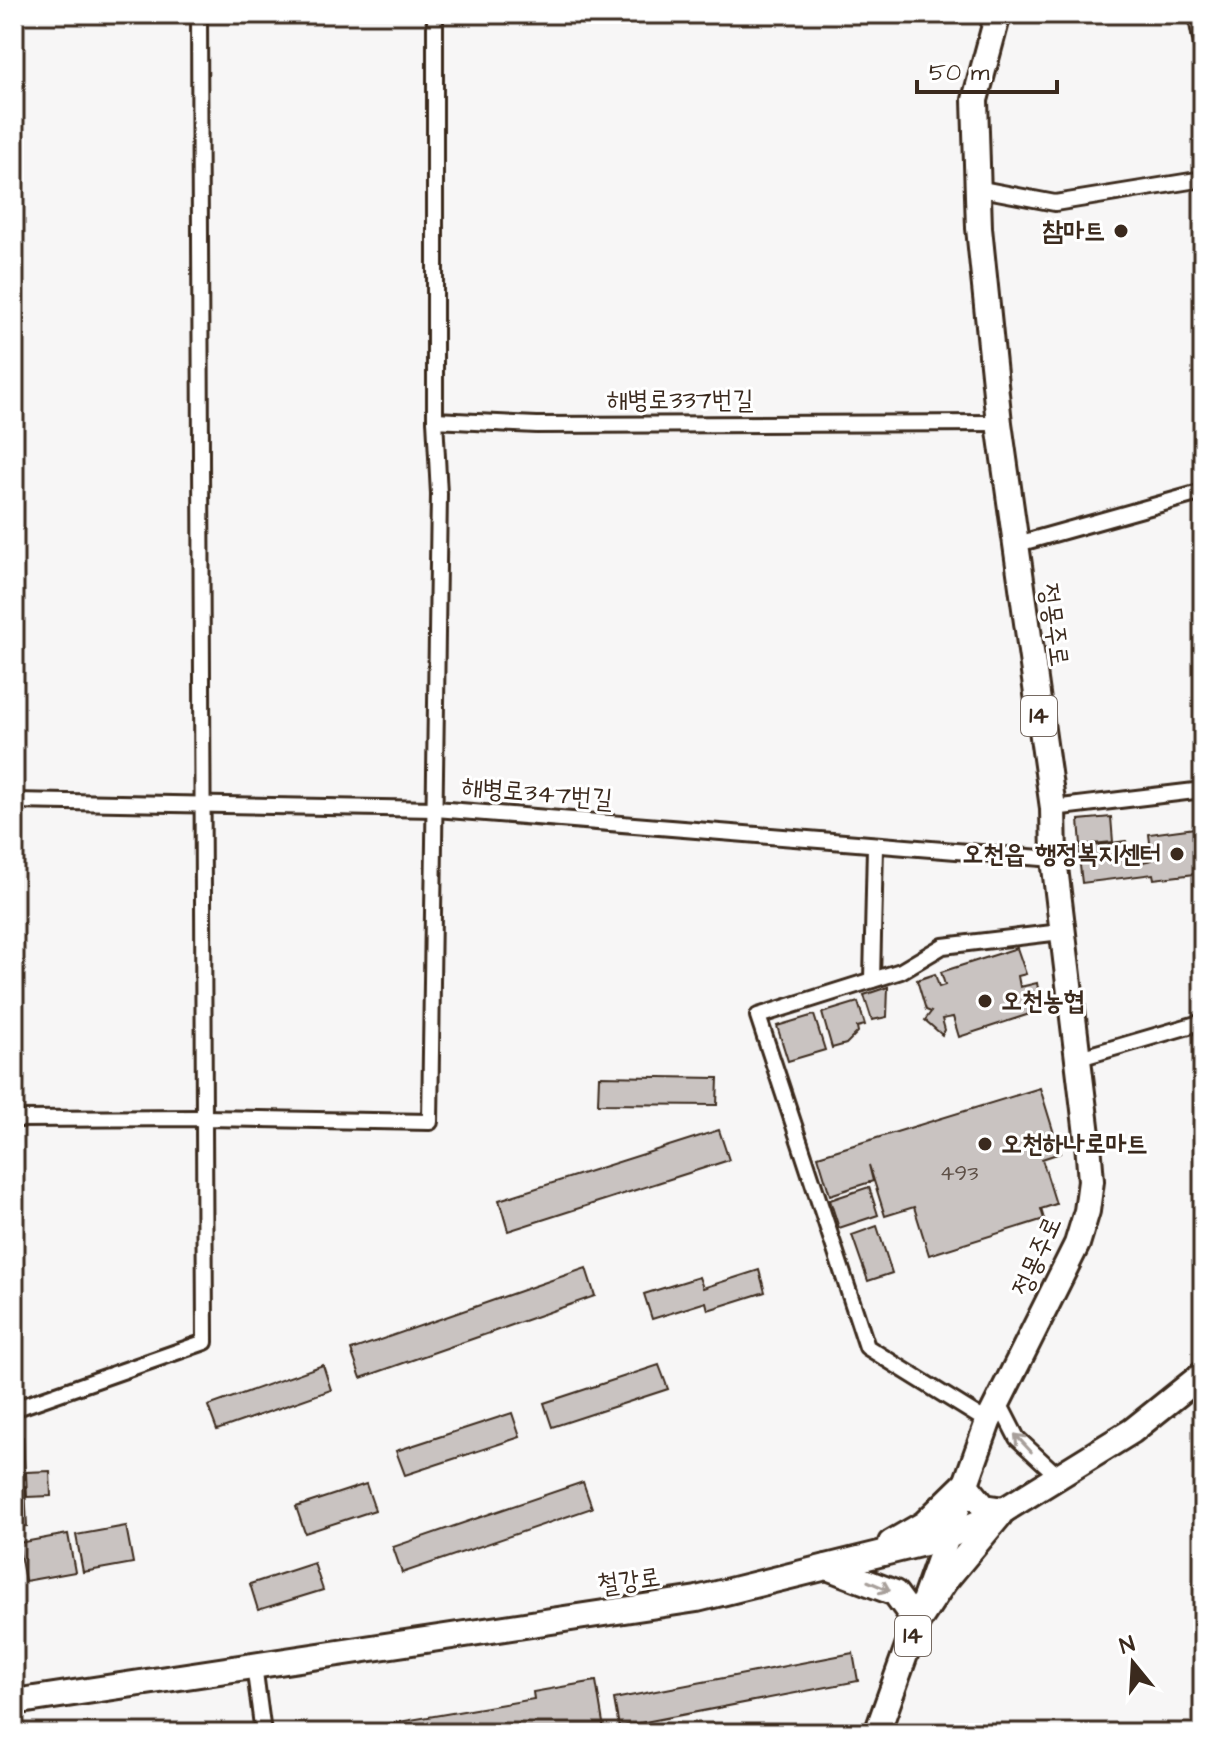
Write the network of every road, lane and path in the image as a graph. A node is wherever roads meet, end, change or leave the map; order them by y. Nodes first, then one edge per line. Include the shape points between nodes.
1 (199, 14) edge
2 (435, 14) edge
3 (998, 14) edge
4 (1196, 14) edge
5 (1203, 49) edge
6 (1203, 179) edge
7 (976, 188) junction
8 (435, 420) junction
9 (999, 423) junction
10 (1203, 492) edge
11 (1014, 545) junction
12 (1203, 790) edge
13 (14, 801) edge
14 (201, 805) junction
15 (1053, 808) junction
16 (436, 809) junction
17 (875, 847) junction
18 (1054, 859) junction
19 (1061, 932) junction
20 (872, 980) junction
21 (1203, 1022) edge
22 (1076, 1059) junction
23 (203, 1118) junction
24 (14, 1119) edge
25 (1203, 1374) edge
26 (14, 1409) edge
27 (993, 1412) junction
28 (1059, 1477) junction
29 (965, 1484) junction
30 (1004, 1510) junction
31 (944, 1538) junction
32 (865, 1558) junction
33 (827, 1567) junction
34 (917, 1623) junction
35 (254, 1665) junction
36 (14, 1702) edge
37 (263, 1733) edge
38 (877, 1733) edge

1 - 14 street
2 - 8 street
3 - 7 main road, 정몽주로 / 14 via 975,100
4 - 5 street
6 - 7 street via 1055,203
7 - 9 main road, 정몽주로 / 14
8 - 9 street, 해병로337번길 via 537,425
8 - 16 street
9 - 11 main road, 정몽주로 / 14
10 - 11 street
11 - 15 main road, 정몽주로 / 14
12 - 15 street
13 - 14 street, 해병로347번길
14 - 16 street, 해병로347번길
14 - 23 street
15 - 18 main road, 정몽주로 / 14
16 - 17 street, 해병로347번길
16 - 23 street via 430,1122
17 - 18 street, 해병로347번길
17 - 20 street
18 - 19 main road, 정몽주로 / 14
19 - 20 street via 943,946 901,971
19 - 22 main road, 정몽주로 / 14
20 - 27 street via 758,1016 867,1347
21 - 22 street
22 - 27 main road, 정몽주로 / 14 via 1091,1181 1087,1211 1077,1244
23 - 24 street
23 - 26 street via 205,1342
25 - 28 main road, 철강로 via 1132,1431
28 -> 27 street
27 - 29 main road, 정몽주로 / 14
28 - 30 main road, 철강로
29 - 30 main road via 984,1507
29 - 31 main road, 정몽주로 / 14
29 - 32 main road via 924,1524
30 - 31 main road, 철강로
30 - 34 main road
31 - 32 main road, 철강로
31 - 34 main road, 정몽주로 / 14
32 - 33 main road, 철강로
33 -> 34 main road via 895,1593
33 - 35 main road, 철강로 via 697,1599
34 - 38 main road, 정몽주로 / 14
35 - 36 main road, 철강로
35 - 37 street

